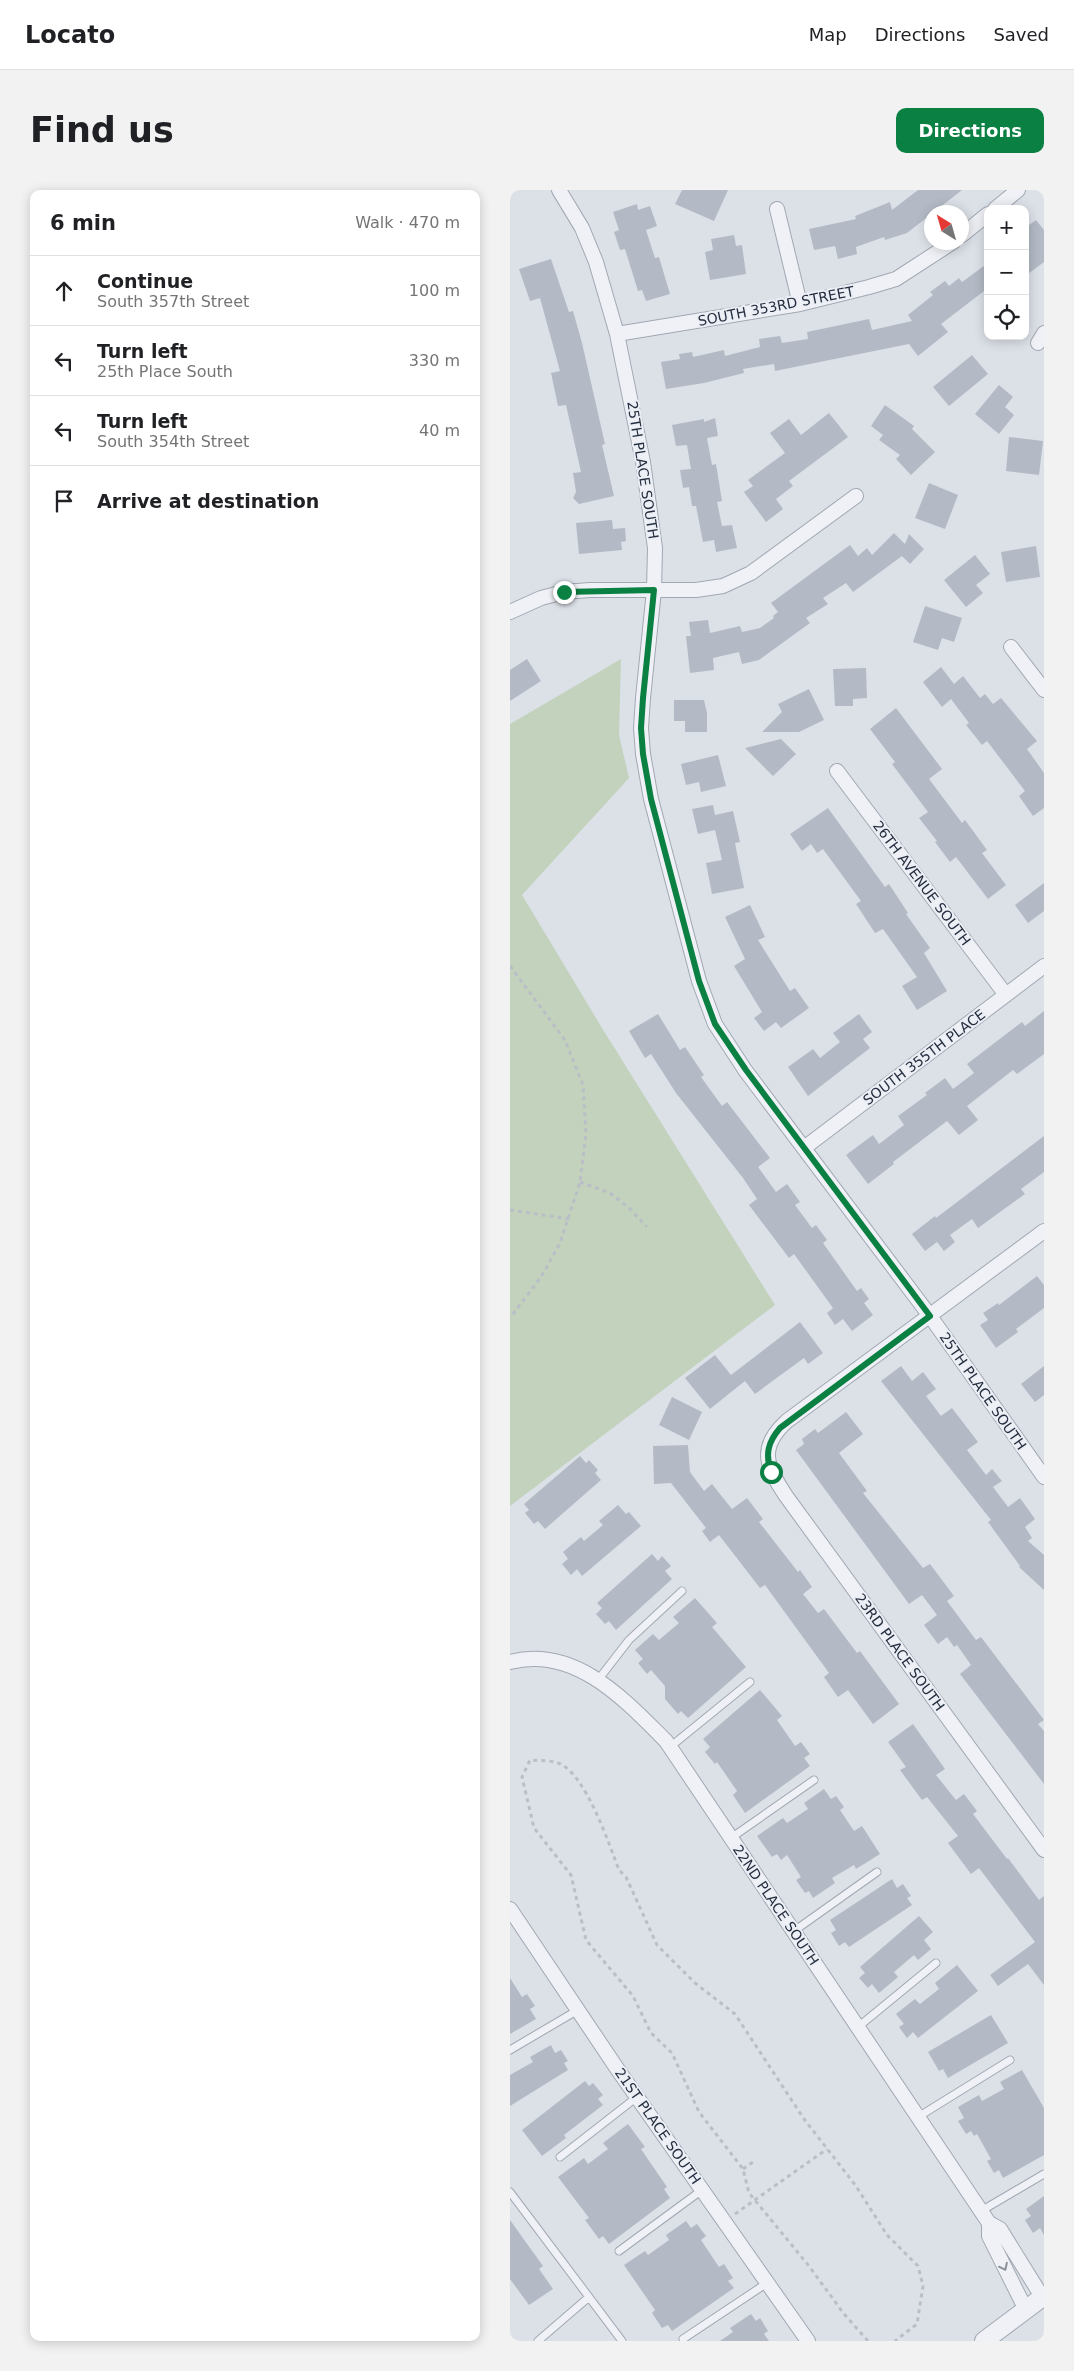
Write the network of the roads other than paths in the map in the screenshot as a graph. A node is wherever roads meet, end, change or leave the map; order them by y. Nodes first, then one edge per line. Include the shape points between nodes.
1 (1018, 190) edge
2 (562, 194) edge
3 (1000, 205) edge
4 (776, 209) dead end
5 (984, 217) edge
6 (969, 230) edge
7 (941, 250) edge
8 (800, 304) junction
9 (617, 334) junction
10 (856, 496) dead end
11 (654, 590) junction
12 (510, 612) edge
13 (1011, 647) dead end
14 (1044, 690) edge
15 (837, 771) dead end
16 (1044, 966) edge
17 (1006, 995) junction
18 (804, 1148) junction
19 (1044, 1231) edge
20 (930, 1316) junction
21 (1044, 1477) edge
22 (682, 1591) dead end
23 (510, 1662) edge
24 (598, 1680) junction
25 (750, 1682) dead end
26 (670, 1747) junction
27 (814, 1780) dead end
28 (731, 1838) junction
29 (1044, 1850) edge
30 (877, 1872) dead end
31 (512, 1916) edge
32 (794, 1931) junction
33 (936, 1963) dead end
34 (578, 2010) junction
35 (858, 2027) junction
36 (510, 2050) edge
37 (1010, 2060) dead end
38 (637, 2098) junction
39 (918, 2117) junction
40 (560, 2157) dead end
41 (1044, 2174) edge
42 (702, 2190) junction
43 (510, 2192) edge
44 (985, 2217) junction
45 (618, 2251) dead end
46 (767, 2283) junction
47 (588, 2297) junction
48 (1043, 2298) edge
49 (1026, 2310) junction
50 (683, 2339) dead end
51 (538, 2341) edge
52 (622, 2341) edge
53 (808, 2341) edge
54 (984, 2341) edge

1 - 3 street
2 - 9 street, 25TH PLACE SOUTH via 589,243
4 - 8 street
5 - 6 street
7 - 8 street, SOUTH 353RD STREET via 896,279
8 - 9 street, SOUTH 353RD STREET
9 - 11 street, 25TH PLACE SOUTH via 651,508 655,548
10 - 11 street via 734,583 696,590
11 - 12 street via 564,592
11 - 18 street, 25TH PLACE SOUTH via 641,728 651,799 676,901 715,1024
13 - 14 street
15 - 17 street, 26TH AVENUE SOUTH
16 - 17 street, SOUTH 355TH PLACE
17 - 18 street, SOUTH 355TH PLACE
18 - 20 street, 25TH PLACE SOUTH
19 - 20 street
20 - 21 street, 25TH PLACE SOUTH
20 - 29 street, 23RD PLACE SOUTH via 788,1421 774,1434 767,1457 771,1472 786,1496
22 - 24 lane via 629,1640
23 - 24 street, 22ND PLACE SOUTH via 553,1659 573,1665
24 - 26 street, 22ND PLACE SOUTH via 640,1715
25 - 26 lane
26 - 28 street, 22ND PLACE SOUTH
27 - 28 lane
28 - 32 street, 22ND PLACE SOUTH
30 - 32 lane
31 - 34 street, 21ST PLACE SOUTH
32 - 35 street, 22ND PLACE SOUTH
33 - 35 lane
34 - 36 lane
34 - 38 street, 21ST PLACE SOUTH
35 - 39 street, 22ND PLACE SOUTH
37 - 39 lane
38 - 40 lane
38 - 42 street, 21ST PLACE SOUTH
39 - 44 street, 22ND PLACE SOUTH
41 - 44 lane
42 - 45 lane
42 - 46 street, 21ST PLACE SOUTH
43 - 47 lane
44 - 48 street, 22ND PLACE SOUTH via 1000,2229
44 -> 49 street, 22ND PLACE SOUTH via 989,2236
46 - 50 lane
46 - 53 street, 21ST PLACE SOUTH
47 - 51 lane
47 - 52 lane
48 - 49 street
49 - 54 street

